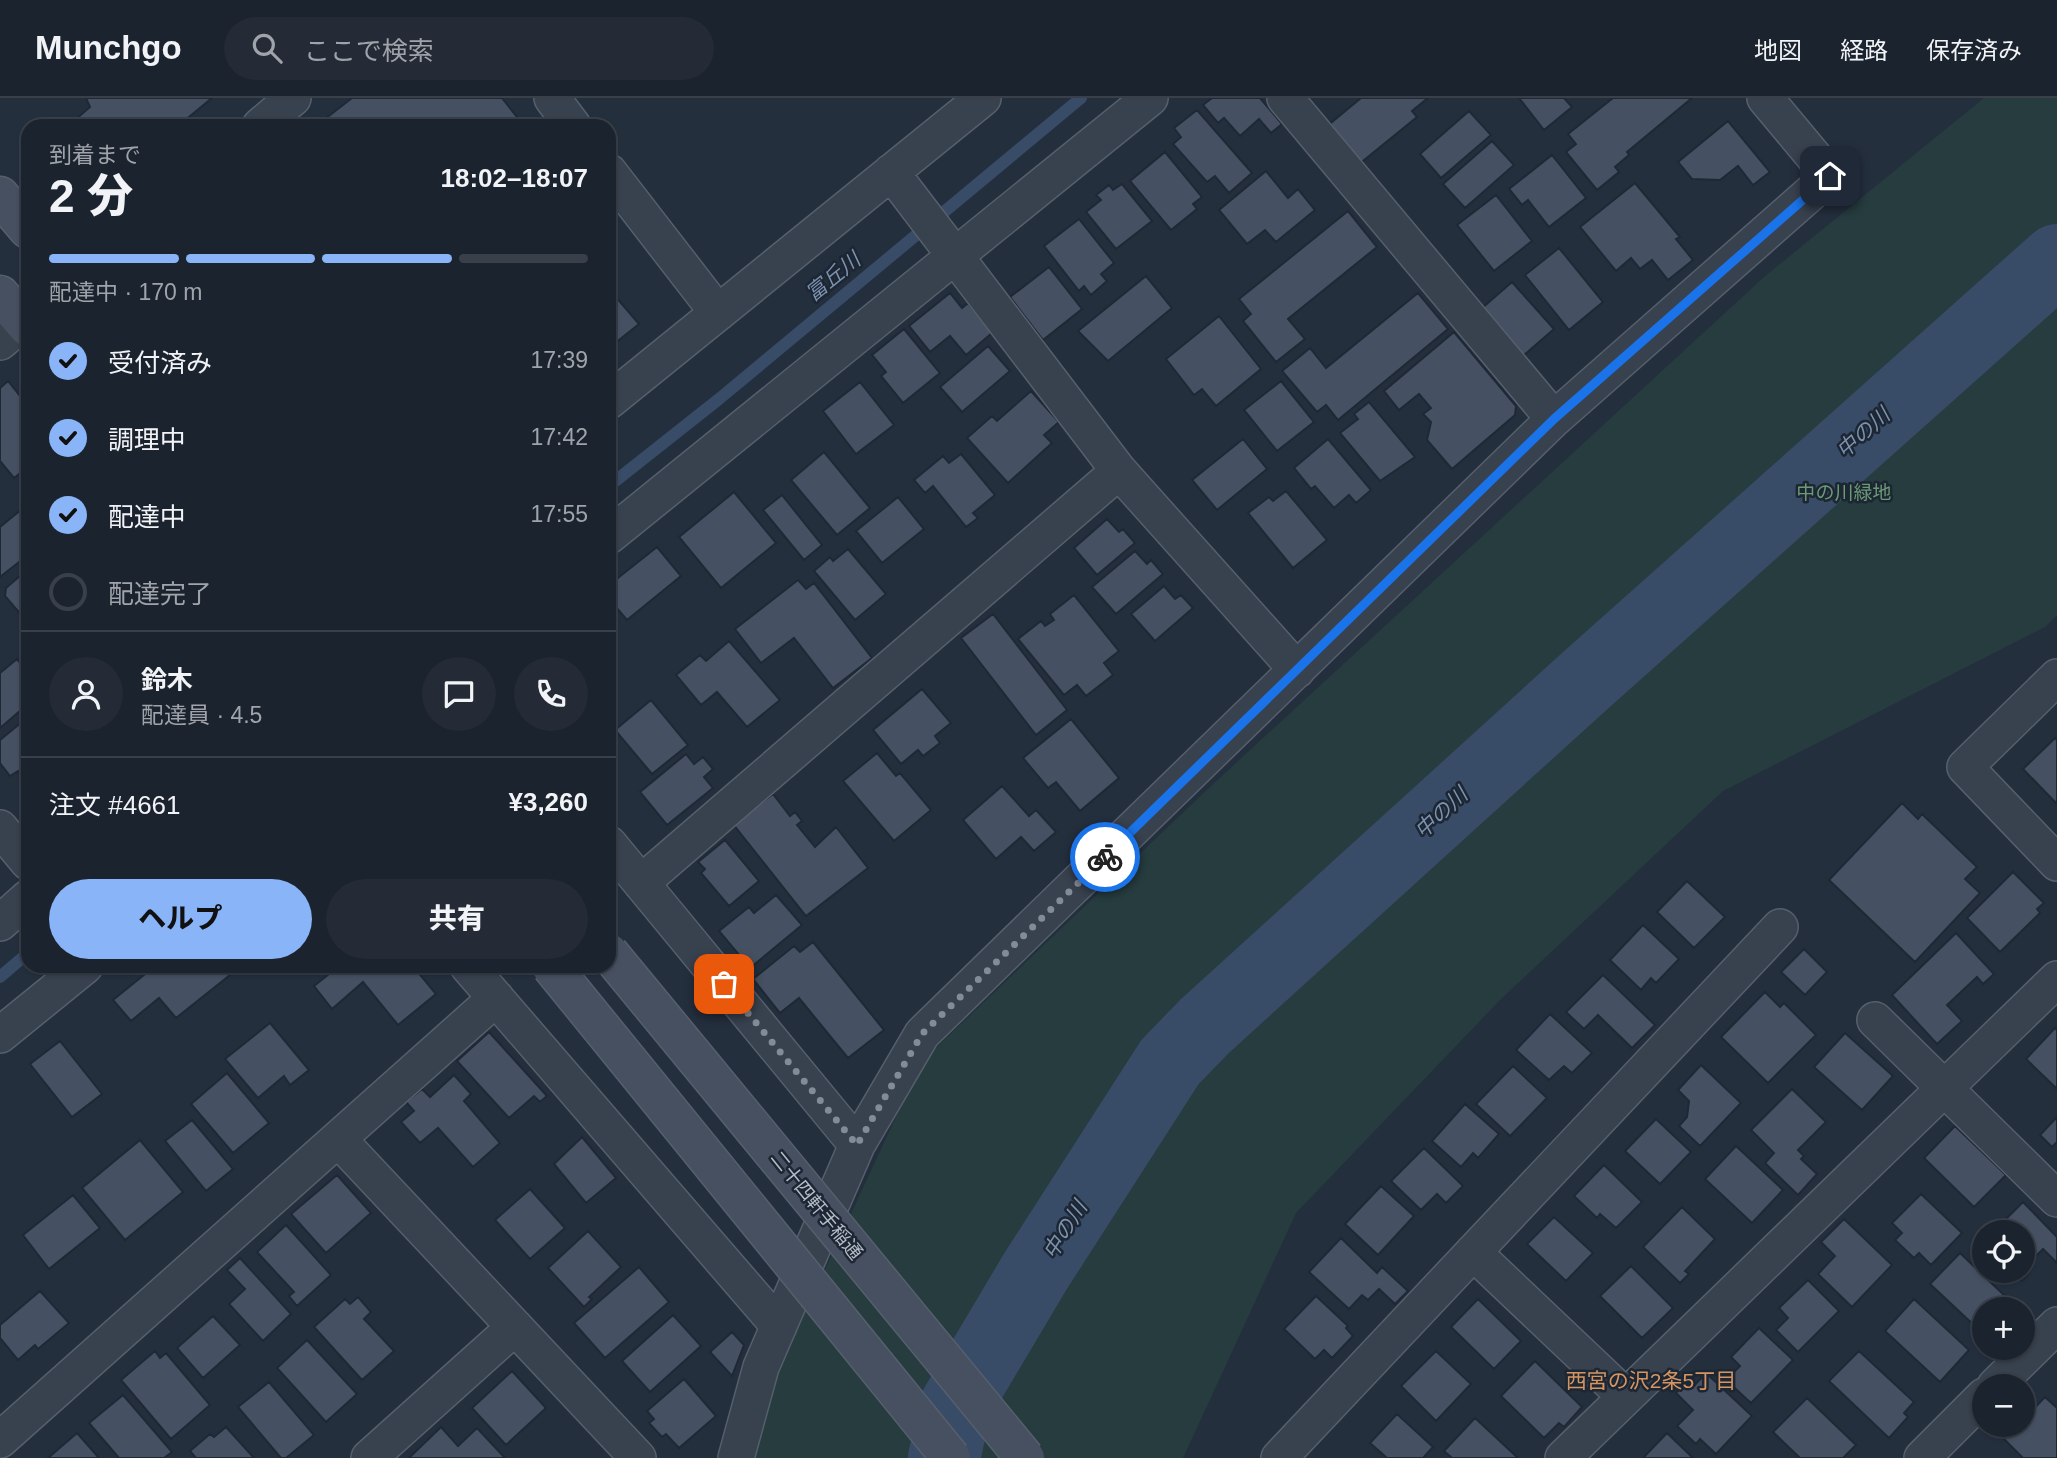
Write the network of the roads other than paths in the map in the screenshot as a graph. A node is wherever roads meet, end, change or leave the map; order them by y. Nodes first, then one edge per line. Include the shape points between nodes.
1 (293, 98) edge
2 (552, 98) edge
3 (983, 98) edge
4 (1150, 98) edge
5 (1285, 98) edge
6 (1765, 98) edge
7 (268, 119) edge
8 (568, 119) edge
9 (616, 182) edge
10 (900, 182) junction
11 (0, 196) edge
12 (21, 221) edge
13 (950, 247) junction
14 (718, 313) junction
15 (616, 395) edge
16 (1554, 419) junction
17 (1119, 471) junction
18 (616, 530) edge
19 (1297, 670) junction
20 (2057, 677) edge
21 (0, 828) edge
22 (616, 853) edge
23 (21, 854) edge
24 (2057, 863) edge
25 (641, 883) junction
26 (21, 904) edge
27 (0, 923) edge
28 (1780, 927) dead end
29 (616, 961) edge
30 (76, 973) edge
31 (474, 973) edge
32 (557, 973) edge
33 (2057, 979) edge
34 (496, 998) junction
35 (1875, 1020) dead end
36 (0, 1035) edge
37 (1946, 1087) junction
38 (338, 1139) junction
39 (857, 1145) junction
40 (2057, 1199) edge
41 (1474, 1252) junction
42 (2057, 1325) edge
43 (779, 1326) junction
44 (515, 1327) junction
45 (2007, 1374) edge
46 (1626, 1397) junction
47 (1972, 1408) edge
48 (0, 1440) edge
49 (369, 1458) edge
50 (638, 1458) edge
51 (736, 1458) edge
52 (951, 1458) edge
53 (1025, 1458) edge
54 (1279, 1458) edge
55 (1563, 1458) edge
56 (1922, 1458) edge

1 - 7 street
2 - 8 street
3 - 10 street
4 - 13 street
5 - 16 street
6 - 16 street via 1830,176
9 - 14 street
10 - 13 street
10 - 14 street
11 - 12 street
13 - 17 street
13 - 18 street
14 - 15 street
16 - 19 street
17 - 19 street
17 - 25 street
19 - 39 street via 922,1034
20 - 24 street via 1965,767
21 - 23 street
22 - 25 street
25 - 39 street
26 - 27 street
28 - 41 street
29 - 53 street, 二十四軒手稲通, bridge
30 - 36 street
31 - 34 street
32 - 52 street, bridge
33 - 37 street
34 - 38 street
34 - 43 street
35 - 37 street
37 - 40 street
37 - 46 street
38 - 44 street
38 - 48 street
39 - 43 street
41 - 46 street
41 - 54 street
42 - 45 street
43 - 51 street via 761,1367
44 - 49 street
44 - 50 street
46 - 55 street
47 - 56 street

